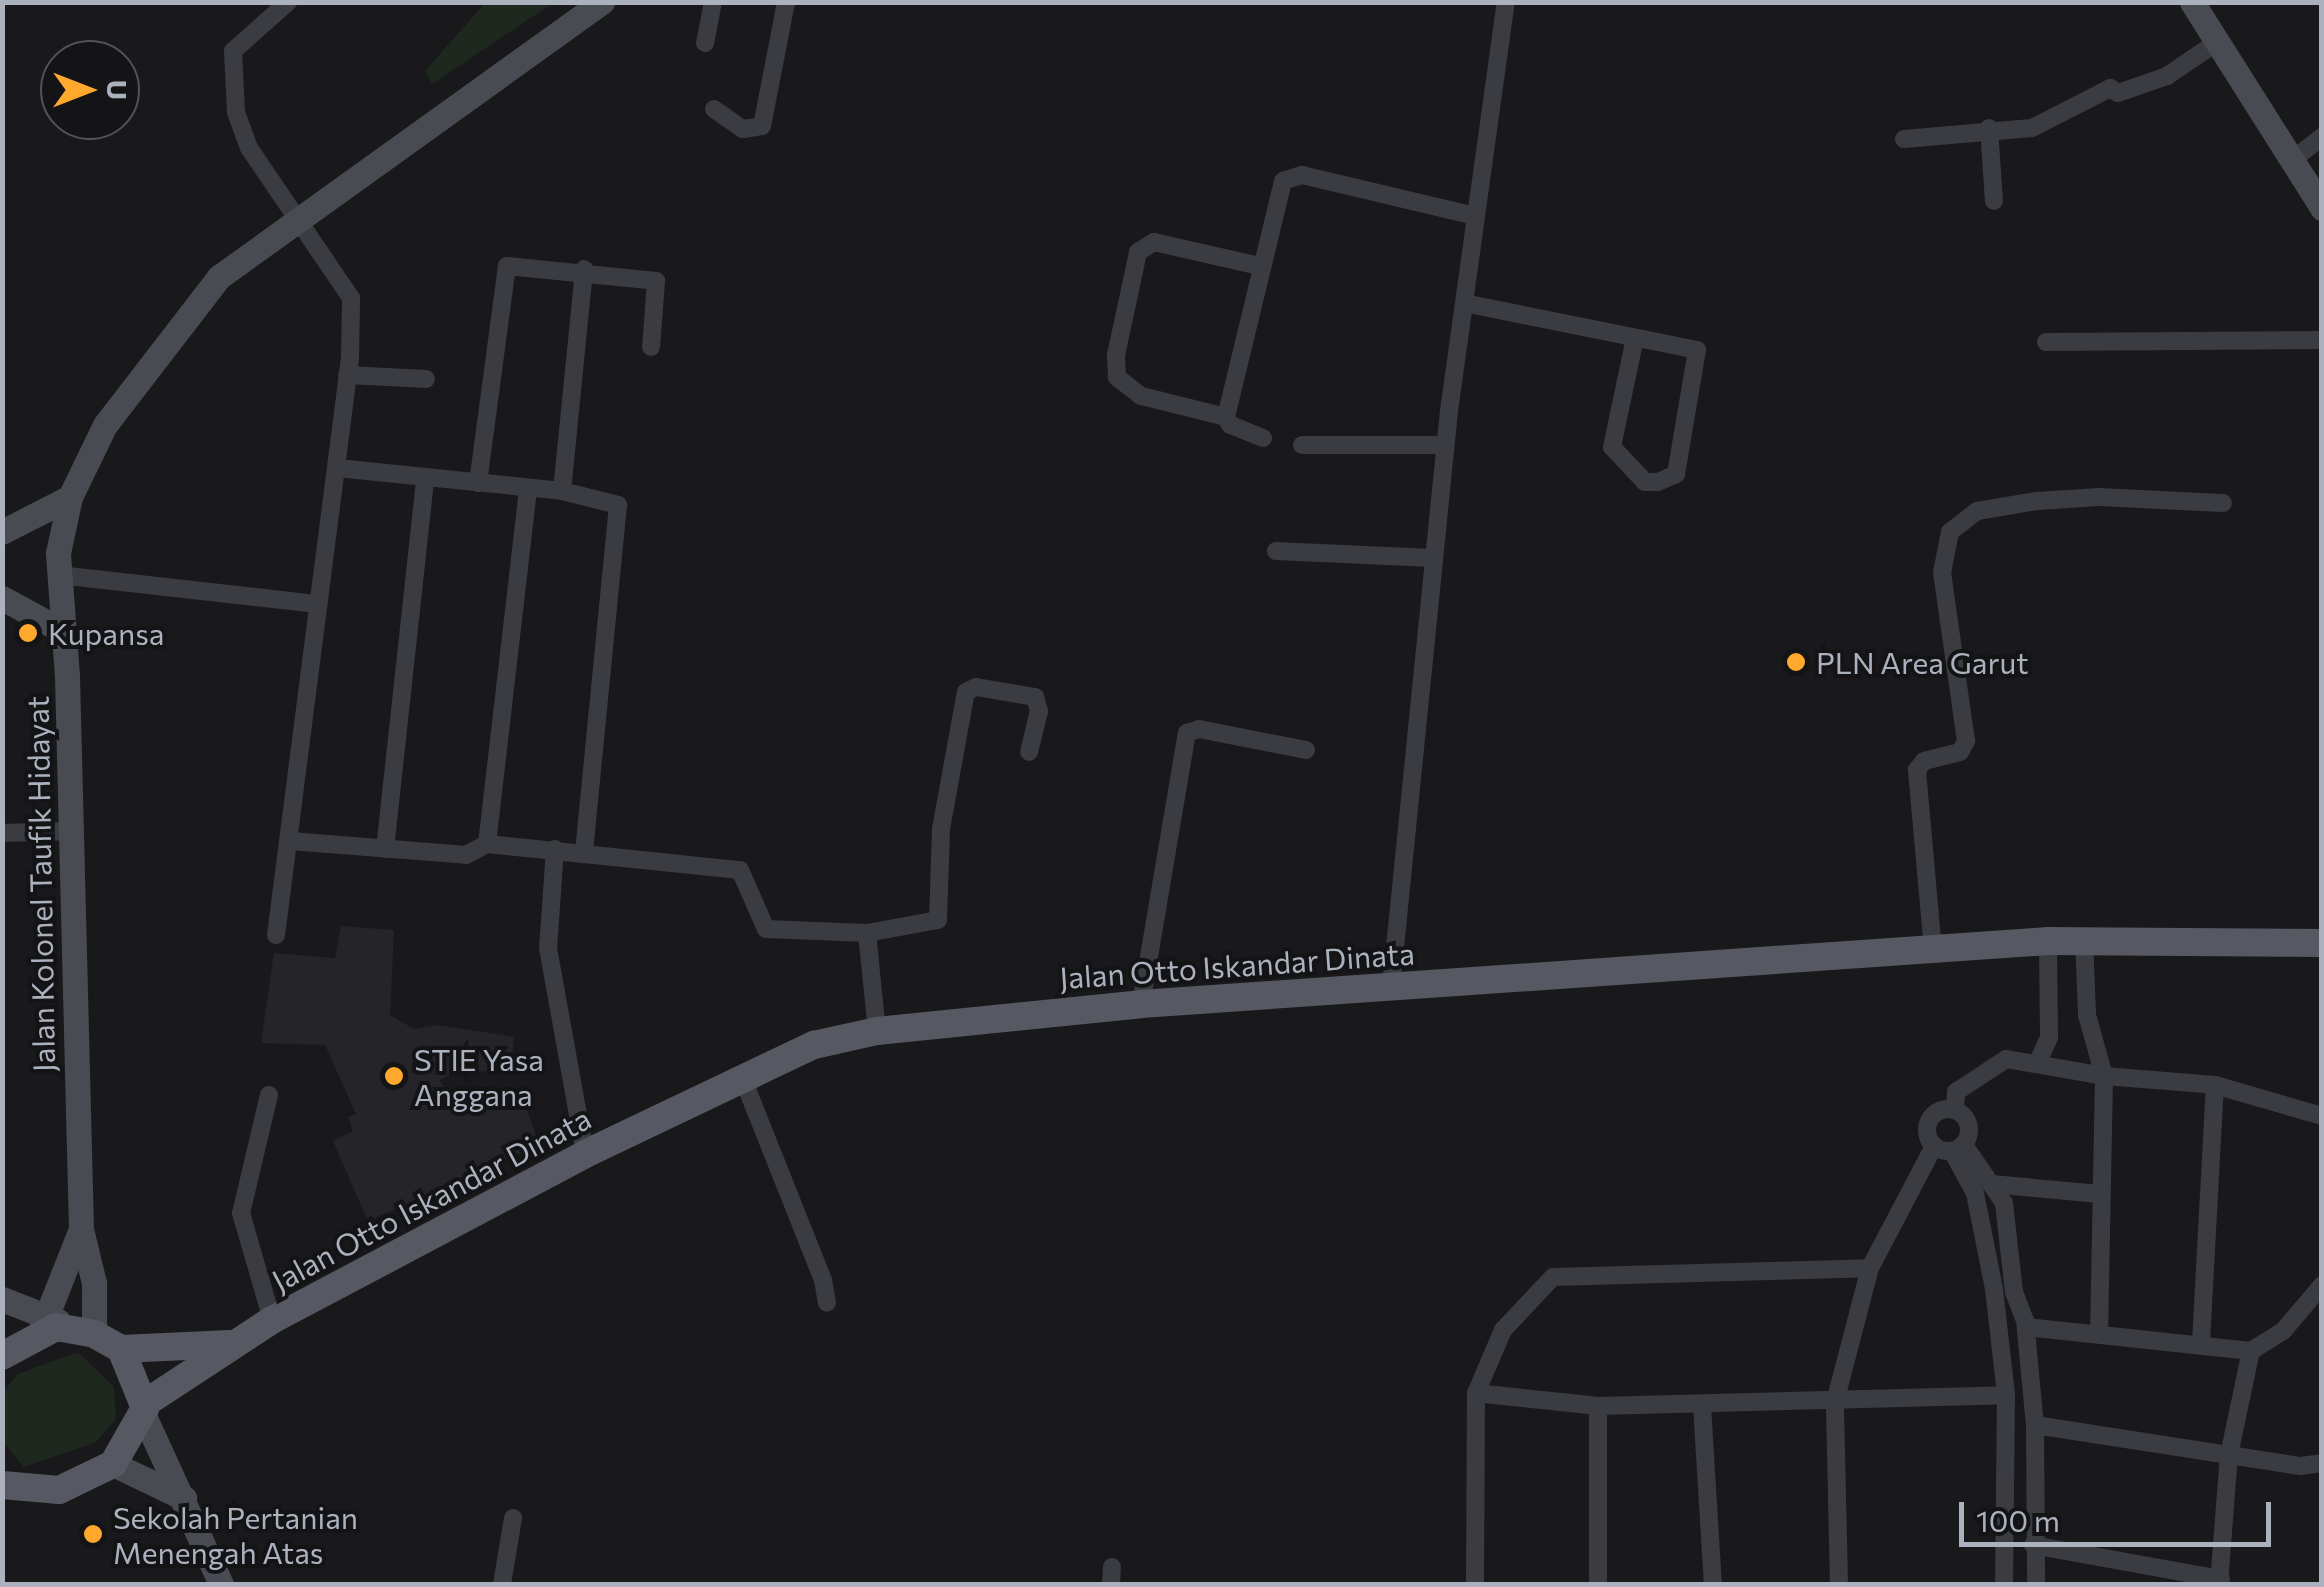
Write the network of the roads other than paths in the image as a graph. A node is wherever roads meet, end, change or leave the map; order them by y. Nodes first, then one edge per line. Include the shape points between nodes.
1 (288, 2) edge
2 (712, 2) edge
3 (786, 2) edge
4 (1506, 2) edge
5 (2192, 2) edge
6 (592, 6) edge
7 (2217, 42) junction
8 (705, 44) dead end
9 (714, 109) dead end
10 (1989, 128) junction
11 (2322, 137) edge
12 (1904, 139) dead end
13 (2291, 161) junction
14 (1994, 201) dead end
15 (2322, 208) edge
16 (1475, 216) junction
17 (300, 217) junction
18 (1260, 266) junction
19 (584, 269) junction
20 (1464, 303) junction
21 (1635, 338) junction
22 (2322, 340) edge
23 (2046, 342) dead end
24 (651, 347) dead end
25 (347, 375) junction
26 (426, 379) dead end
27 (1226, 417) junction
28 (1263, 438) dead end
29 (1302, 445) dead end
30 (1446, 445) junction
31 (337, 468) junction
32 (425, 478) junction
33 (478, 483) junction
34 (528, 488) junction
35 (562, 491) junction
36 (70, 497) junction
37 (2223, 504) dead end
38 (2, 532) edge
39 (1276, 551) dead end
40 (1432, 558) junction
41 (59, 575) junction
42 (2, 598) edge
43 (318, 604) junction
44 (61, 630) junction
45 (1306, 750) dead end
46 (1029, 752) dead end
47 (72, 831) junction
48 (2, 832) edge
49 (290, 841) junction
50 (487, 844) junction
51 (385, 849) junction
52 (555, 850) junction
53 (584, 854) junction
54 (867, 933) junction
55 (276, 936) dead end
56 (2084, 938) junction
57 (2048, 940) junction
58 (2322, 943) edge
59 (1933, 950) junction
60 (1391, 987) junction
61 (1142, 1004) junction
62 (877, 1031) junction
63 (2038, 1062) junction
64 (2104, 1076) junction
65 (743, 1079) junction
66 (2215, 1085) junction
67 (269, 1095) dead end
68 (1955, 1110) junction
69 (2322, 1116) edge
70 (1950, 1147) junction
71 (585, 1154) junction
72 (1992, 1184) junction
73 (2100, 1194) junction
74 (81, 1229) junction
75 (1870, 1268) junction
76 (2322, 1285) edge
77 (2, 1299) edge
78 (827, 1304) dead end
79 (272, 1320) junction
80 (43, 1325) junction
81 (2026, 1328) junction
82 (84, 1332) junction
83 (2099, 1332) junction
84 (2200, 1342) junction
85 (232, 1344) junction
86 (121, 1349) junction
87 (2251, 1351) junction
88 (2, 1356) edge
89 (1476, 1393) junction
90 (2006, 1395) junction
91 (1835, 1402) junction
92 (1598, 1406) junction
93 (1702, 1406) junction
94 (144, 1410) junction
95 (2035, 1426) junction
96 (2230, 1455) junction
97 (2322, 1463) edge
98 (112, 1464) junction
99 (3, 1484) edge
100 (184, 1498) junction
101 (513, 1518) dead end
102 (2032, 1545) junction
103 (2220, 1582) edge
104 (221, 1584) edge
105 (502, 1584) edge
106 (1475, 1584) edge
107 (1598, 1584) edge
108 (1713, 1584) edge
109 (1839, 1584) edge
110 (2004, 1584) edge
111 (2036, 1584) edge

1 - 17 street via 237,44 230,73 249,148
2 - 8 street
3 - 9 street via 762,126 743,129
4 - 16 street
5 - 7 main road
6 - 17 main road, Jalan Kolonel Taufik Hidayat
7 - 10 street via 2167,76 2118,93 2110,88 2032,128
7 - 13 main road
10 - 12 street
10 - 14 street
11 - 13 street
13 - 15 main road
16 - 18 street via 1293,175 1278,190
16 - 20 street
17 - 25 street via 351,298
17 - 36 main road, Jalan Kolonel Taufik Hidayat via 218,277 105,426
18 - 27 street
18 - 27 street via 1154,242 1138,252 1117,376 1141,396
19 - 24 street via 656,281
19 - 33 street via 507,266
19 - 35 street
20 - 21 street
20 - 30 street
21 - 21 street via 1697,350 1676,474 1658,482 1645,482 1612,447
22 - 23 street
25 - 26 street
25 - 31 street
27 - 28 street via 1230,426
29 - 30 street
30 - 40 street
31 - 32 street
31 - 43 street
32 - 33 street
32 - 51 street
33 - 34 street
34 - 35 street
34 - 50 street
35 - 53 street via 611,499 621,514
36 - 38 main road
36 - 41 main road, Jalan Kolonel Taufik Hidayat
37 - 59 street via 2099,496 2037,501 1978,511 1950,532 1942,573 1966,742 1960,752 1924,761 1917,770
39 - 40 street
40 - 60 street
41 - 43 street
41 - 44 main road, Jalan Kolonel Taufik Hidayat
42 - 44 main road
43 - 49 street
44 - 47 main road, Jalan Kolonel Taufik Hidayat
45 - 61 street via 1187,732
46 - 54 street via 1039,711 1035,697 976,687 966,692 941,829 938,920
47 - 48 street
47 - 74 main road, Jalan Kolonel Taufik Hidayat
49 - 51 street
49 - 55 street
50 - 51 street via 466,854
50 - 52 street
52 - 53 street
52 - 71 street via 548,948
53 - 54 street via 740,870 766,929
54 - 62 street
56 - 57 main road, Jalan Otto Iskandar Dinata
56 - 58 main road, Jalan Otto Iskandar Dinata
56 - 64 street via 2086,1014
57 - 59 main road, Jalan Otto Iskandar Dinata
57 - 63 street via 2049,1037
59 - 60 main road, Jalan Otto Iskandar Dinata
60 - 61 main road, Jalan Otto Iskandar Dinata
61 - 62 main road, Jalan Otto Iskandar Dinata
62 - 65 main road, Jalan Otto Iskandar Dinata via 814,1045
63 - 64 street
63 - 68 street via 2006,1058 1988,1068 1956,1092
64 - 66 street
64 - 73 street
65 - 71 main road, Jalan Otto Iskandar Dinata
65 - 78 street
66 - 69 street
66 - 84 street
67 - 79 street via 241,1213
68 - 70 street via 1969,1124
68 - 70 street via 1930,1120
70 - 72 street
70 - 75 street
70 - 90 street via 1975,1193
71 - 79 main road, Jalan Otto Iskandar Dinata
72 - 73 street
72 - 81 street via 2004,1203 2010,1266
73 - 83 street
74 - 80 main road
74 - 82 main road via 94,1283
75 - 89 street via 1552,1277 1503,1330
75 - 91 street
76 - 87 street via 2284,1330
77 - 80 main road
79 - 85 main road, Jalan Otto Iskandar Dinata
80 - 82 main road
80 - 88 main road
81 - 83 street
81 - 95 street
82 - 86 main road
83 - 84 street
84 - 87 street
85 - 86 main road
85 - 94 main road, Jalan Otto Iskandar Dinata
86 - 94 main road
87 - 96 street
89 - 92 street
89 - 106 street
90 - 91 street
90 - 110 street
91 - 93 street
91 - 109 street
92 - 93 street
92 - 107 street
93 - 108 street
94 - 98 main road
94 - 100 main road
95 - 96 street
95 - 102 street
96 - 97 street
96 - 103 street
98 - 99 main road via 59,1490
98 - 100 main road
100 - 104 main road
101 - 105 street
102 - 103 street
102 - 111 street

